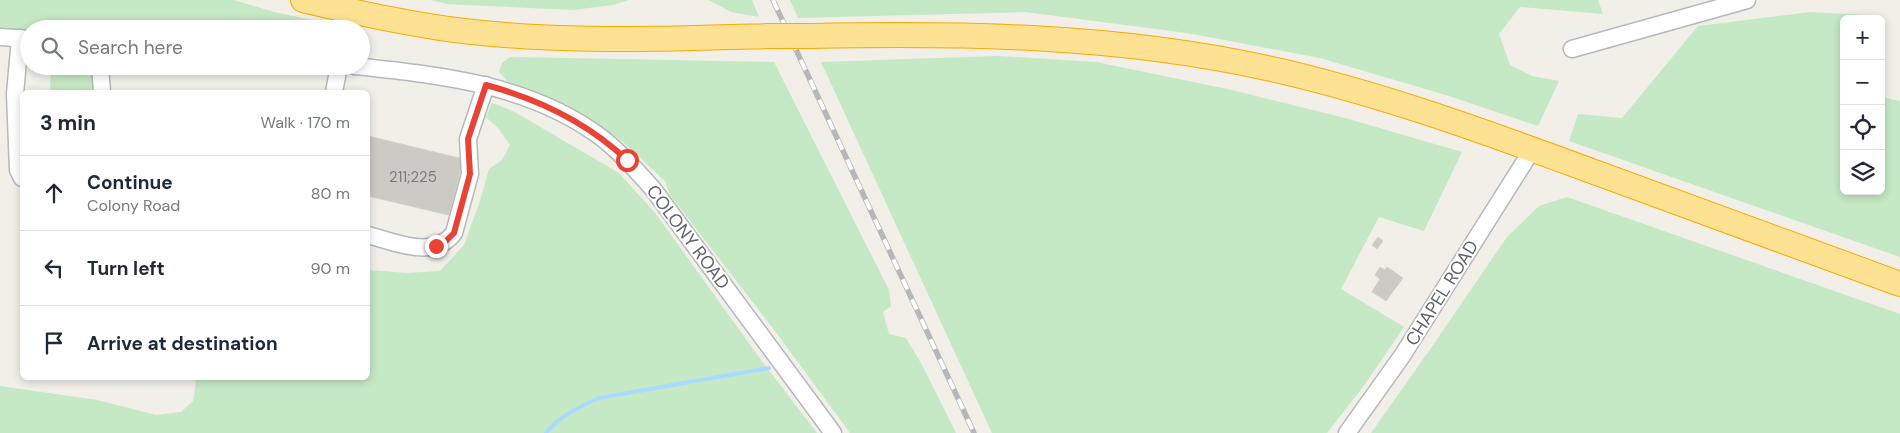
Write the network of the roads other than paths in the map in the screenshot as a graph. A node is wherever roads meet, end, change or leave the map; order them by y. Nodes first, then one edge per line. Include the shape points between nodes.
1 (303, 0) edge
2 (1747, 0) edge
3 (0, 37) edge
4 (20, 39) edge
5 (1572, 49) dead end
6 (20, 67) edge
7 (370, 68) edge
8 (101, 75) edge
9 (337, 75) edge
10 (486, 85) junction
11 (102, 90) edge
12 (334, 90) edge
13 (1532, 150) junction
14 (20, 174) edge
15 (370, 236) edge
16 (1900, 284) edge
17 (832, 433) edge
18 (1347, 433) edge

1 - 13 highway, bridge via 395,20 510,35 621,38 914,34 1086,41 1205,56 1332,84
2 - 5 street
3 - 4 street
6 - 14 street via 15,101
7 - 10 street, COLONY ROAD
8 - 11 street
9 - 12 street
10 - 15 street via 468,139 470,174 454,233 449,240 436,246 416,247
10 - 17 street, COLONY ROAD via 562,114 601,137 627,160 679,223
13 - 16 highway
13 - 18 street, CHAPEL ROAD via 1402,356

